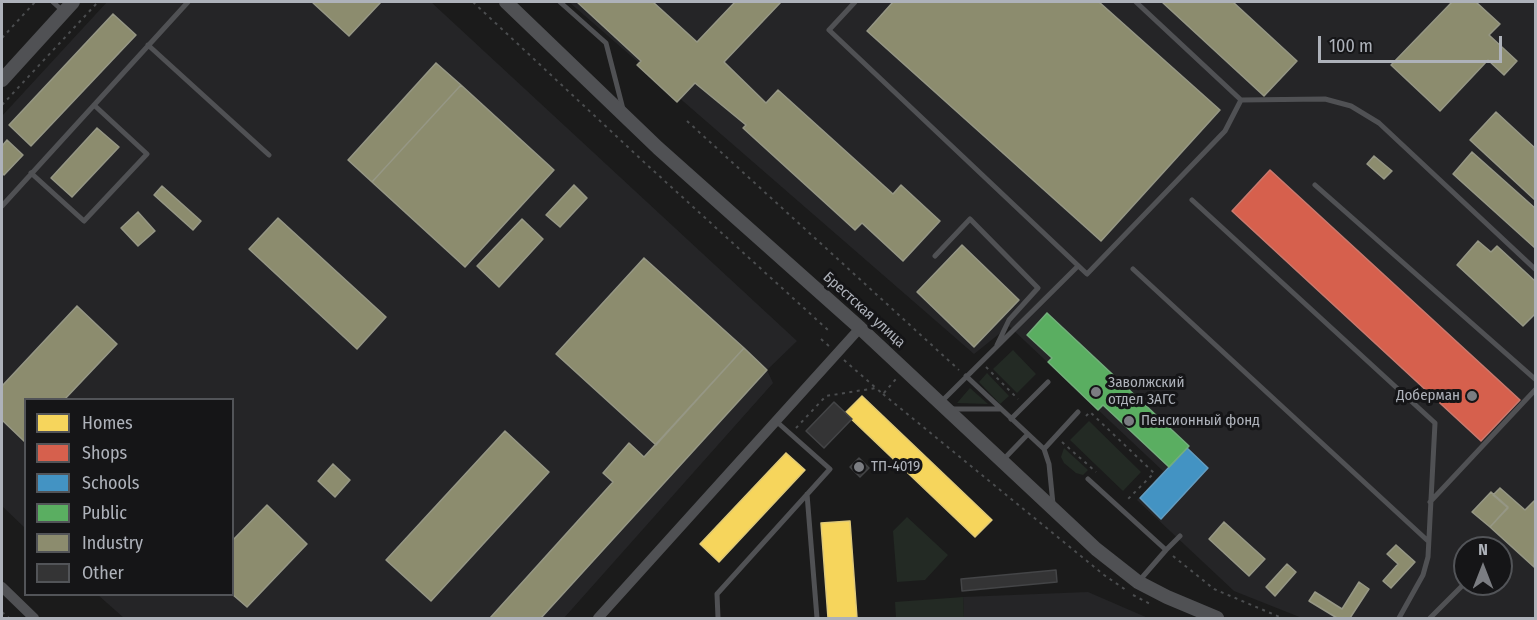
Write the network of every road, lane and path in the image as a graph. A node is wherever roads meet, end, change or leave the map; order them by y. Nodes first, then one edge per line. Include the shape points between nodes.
1 (35, 2) edge
2 (53, 2) edge
3 (98, 2) edge
4 (188, 2) edge
5 (473, 2) edge
6 (506, 2) edge
7 (560, 2) edge
8 (855, 2) edge
9 (1136, 2) edge
10 (69, 7) edge
11 (2, 38) edge
12 (148, 45) junction
13 (2, 80) edge
14 (1242, 100) junction
15 (2, 105) edge
16 (94, 105) junction
17 (625, 117) junction
18 (687, 121) dead end
19 (269, 155) dead end
20 (32, 173) junction
21 (1315, 185) dead end
22 (1192, 200) dead end
23 (2, 206) edge
24 (934, 256) dead end
25 (1078, 266) junction
26 (1133, 269) dead end
27 (1536, 270) edge
28 (860, 328) junction
29 (828, 330) dead end
30 (821, 339) dead end
31 (997, 345) junction
32 (837, 354) junction
33 (981, 362) junction
34 (966, 376) junction
35 (896, 379) dead end
36 (1536, 380) edge
37 (1048, 382) dead end
38 (876, 388) junction
39 (1536, 389) edge
40 (883, 394) junction
41 (943, 406) junction
42 (1024, 406) junction
43 (1000, 409) junction
44 (1078, 412) dead end
45 (1011, 419) junction
46 (1083, 420) dead end
47 (777, 422) junction
48 (790, 434) junction
49 (1028, 434) junction
50 (1056, 436) junction
51 (1044, 449) junction
52 (1002, 461) junction
53 (1088, 479) dead end
54 (1103, 479) dead end
55 (807, 494) junction
56 (1119, 494) dead end
57 (1430, 502) junction
58 (1053, 509) junction
59 (1180, 536) dead end
60 (1428, 541) junction
61 (1166, 550) junction
62 (1138, 582) junction
63 (2, 587) edge
64 (1453, 595) edge
65 (1155, 606) dead end
66 (2, 612) edge
67 (9, 618) edge
68 (34, 618) edge
69 (598, 618) edge
70 (718, 618) edge
71 (817, 618) edge
72 (1217, 618) edge
73 (1282, 618) edge
74 (1399, 618) edge
75 (1430, 618) edge

1 - 11 path
2 - 10 lane
3 - 15 path
4 - 12 lane
5 - 29 path
6 - 17 street, Брестская улица
7 - 17 lane via 606,43
8 - 25 lane via 829,30
9 - 14 lane
10 - 13 street
12 - 16 lane
12 - 19 lane
14 - 25 lane via 1225,131 1087,274
14 - 27 lane via 1325,99 1351,106 1379,123
16 - 20 lane
16 - 20 lane via 147,154 84,221
17 - 28 street, Брестская улица
18 - 34 path
20 - 23 lane
21 - 36 lane
22 - 57 lane via 1435,423
24 - 31 lane via 970,219 1038,288 1009,320
25 - 31 lane
26 - 60 lane
28 - 32 street
28 - 41 street, Брестская улица
30 - 32 path
31 - 33 lane
32 - 38 path
32 - 47 street
33 - 34 lane
33 - 42 path
34 - 41 lane
34 - 43 lane
35 - 40 path
37 - 42 lane
38 - 40 path
38 - 48 path via 826,396
39 - 57 lane
40 - 65 path via 1104,575
41 - 43 lane
41 - 52 street, Брестская улица
42 - 45 lane
43 - 45 lane
44 - 50 lane
45 - 49 lane
46 - 56 path via 1090,412 1154,472 1127,502
47 - 48 lane
47 - 69 street
48 - 55 lane via 830,469
49 - 51 lane
49 - 52 lane
50 - 51 lane
50 - 54 path
51 - 58 lane
52 - 58 street, Брестская улица
53 - 61 lane
55 - 70 lane via 717,594
55 - 71 lane
57 - 60 lane
58 - 62 street, Брестская улица
59 - 61 lane
60 - 74 lane via 1423,574
61 - 62 lane
61 - 73 path via 1214,589
62 - 72 street, Брестская улица
63 - 68 street
64 - 75 lane
66 - 67 path

